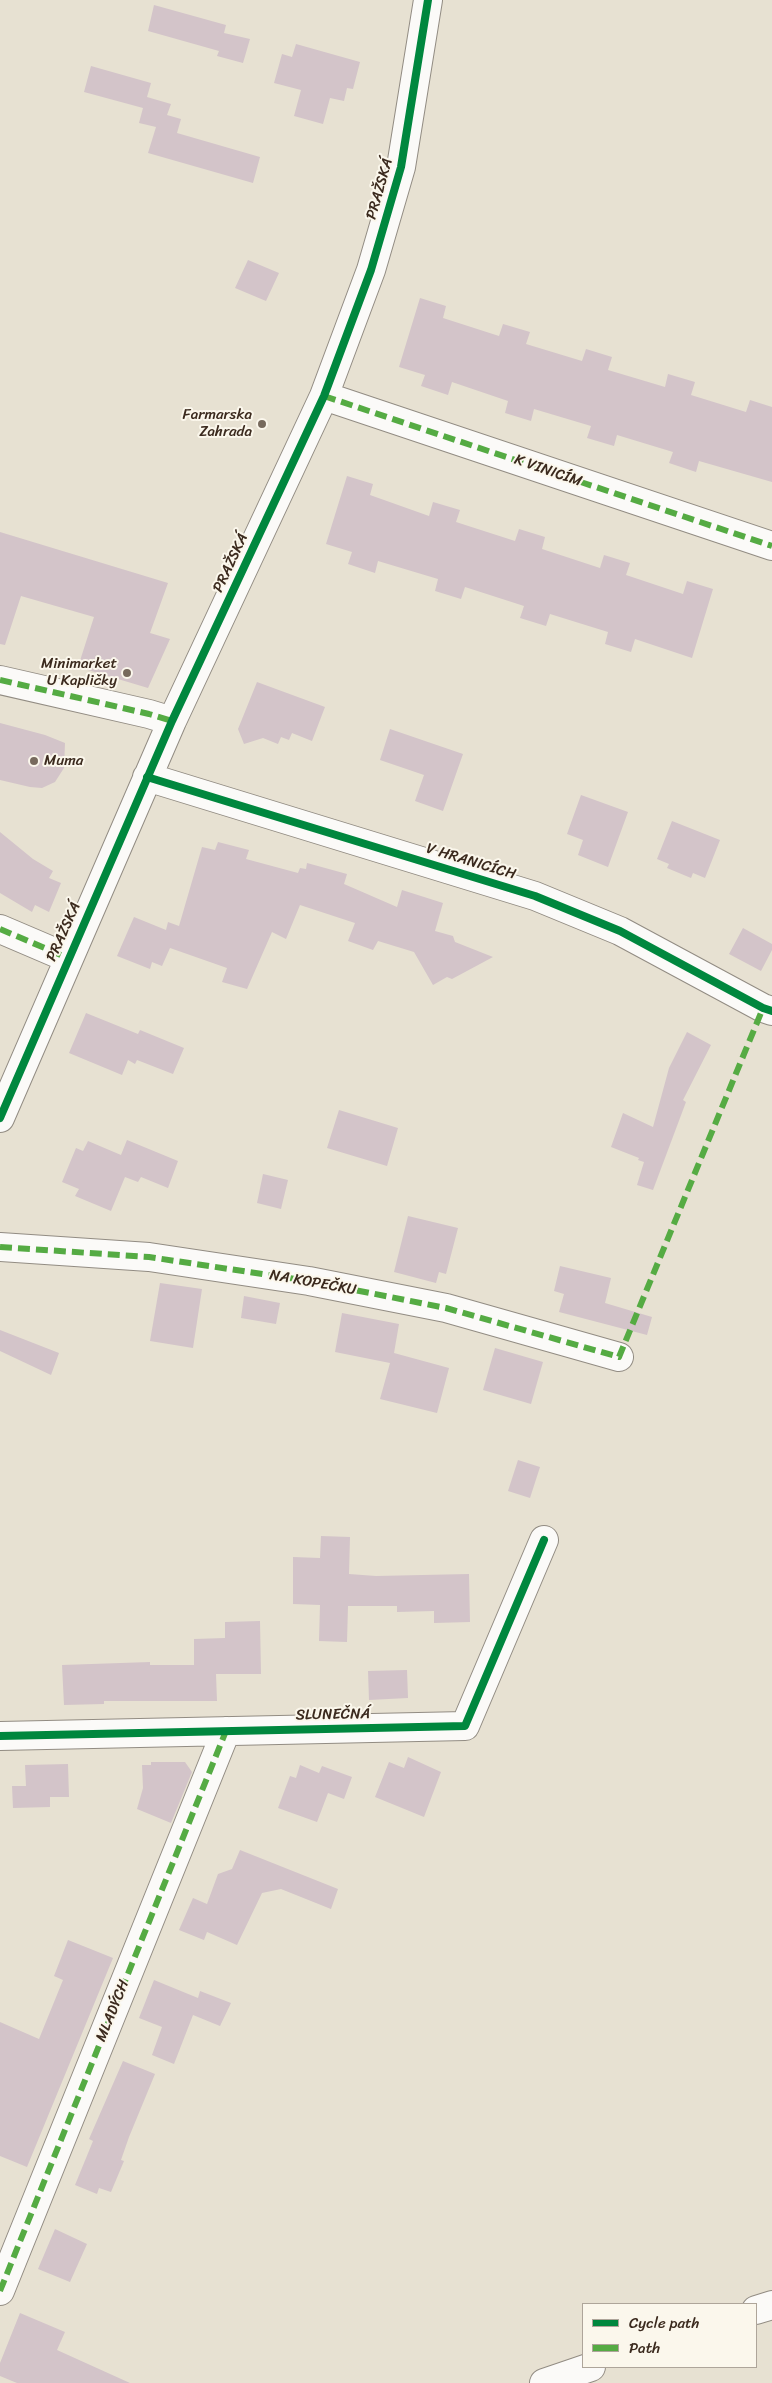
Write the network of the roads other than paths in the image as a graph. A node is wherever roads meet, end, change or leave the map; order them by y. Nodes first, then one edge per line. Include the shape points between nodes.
1 (428, 0) edge
2 (324, 396) junction
3 (772, 546) edge
4 (0, 680) edge
5 (172, 721) junction
6 (147, 776) junction
7 (0, 929) edge
8 (68, 958) junction
9 (772, 1011) edge
10 (0, 1118) edge
11 (0, 1247) edge
12 (620, 1357) dead end
13 (544, 1540) dead end
14 (226, 1731) junction
15 (0, 1736) edge
16 (0, 2291) edge
17 (772, 2305) edge
18 (757, 2310) edge
19 (589, 2368) edge
20 (544, 2383) edge

1 - 2 street, PRAŽSKÁ via 401,167 371,270
2 - 3 street, K VINICÍM
2 - 5 street, PRAŽSKÁ
4 - 5 street
5 - 6 street, PRAŽSKÁ
6 - 8 street, PRAŽSKÁ
6 - 9 street, V HRANICÍCH via 534,896 620,931
7 - 8 street
8 - 10 street, PRAŽSKÁ
11 - 12 street, NA KOPEČKU via 150,1256 309,1281 446,1308
13 - 14 street, SLUNEČNÁ via 465,1726
14 - 15 street, SLUNEČNÁ
14 - 16 street, MLADÝCH
17 - 18 street
19 - 20 street

